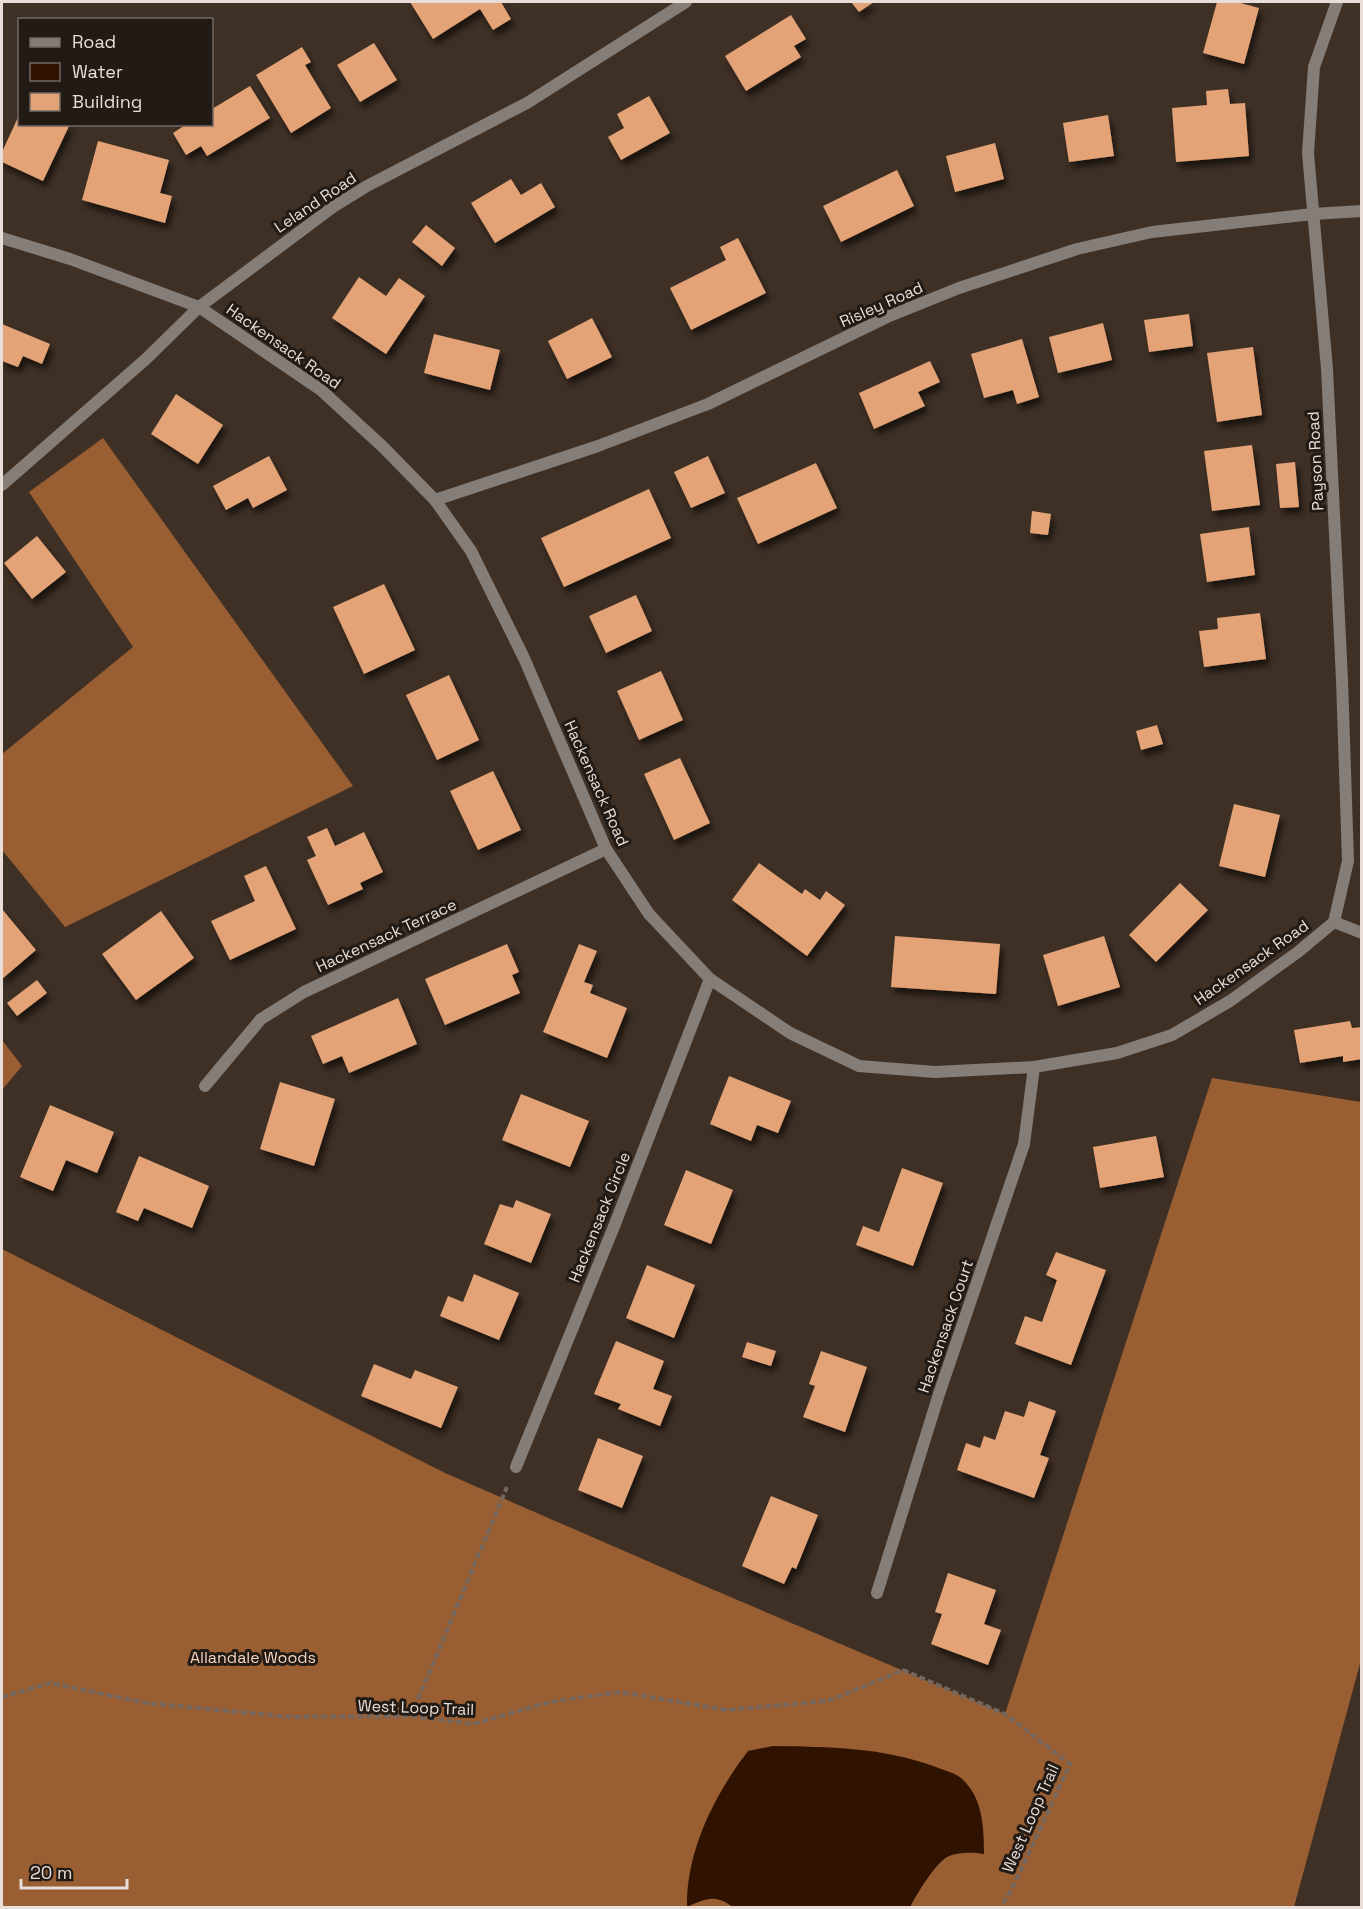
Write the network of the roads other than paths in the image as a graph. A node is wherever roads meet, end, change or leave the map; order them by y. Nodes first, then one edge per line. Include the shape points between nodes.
1 (686, 2) edge
2 (1337, 2) edge
3 (1362, 211) edge
4 (1313, 214) junction
5 (2, 238) edge
6 (199, 307) junction
7 (2, 485) edge
8 (435, 500) junction
9 (606, 849) junction
10 (1334, 922) junction
11 (1362, 933) edge
12 (710, 979) junction
13 (1034, 1067) junction
14 (205, 1086) dead end
15 (516, 1467) road end
16 (877, 1593) dead end

1 - 6 street, Leland Road via 527,103 333,207
2 - 4 street, Payson Road via 1314,67 1308,153
3 - 4 street, Risley Road
4 - 8 street, Risley Road via 1152,232 1034,263 887,317 708,404 598,446
4 - 10 street, Payson Road via 1327,369 1348,861
5 - 6 street, Hackensack Road
6 - 7 street, Leland Road via 146,359
6 - 8 street, Hackensack Road via 321,390
8 - 9 street, Hackensack Road via 471,551 524,658
9 - 12 street, Hackensack Road via 649,914
9 - 14 street, Hackensack Terrace via 304,992 261,1019
10 - 11 street, Hackensack Road
10 - 13 street, Hackensack Road via 1230,1001 1172,1035 1117,1053
12 - 13 street, Hackensack Road via 790,1033 859,1066 935,1072
12 - 15 street, Hackensack Circle
13 - 16 street, Hackensack Court via 1024,1143

